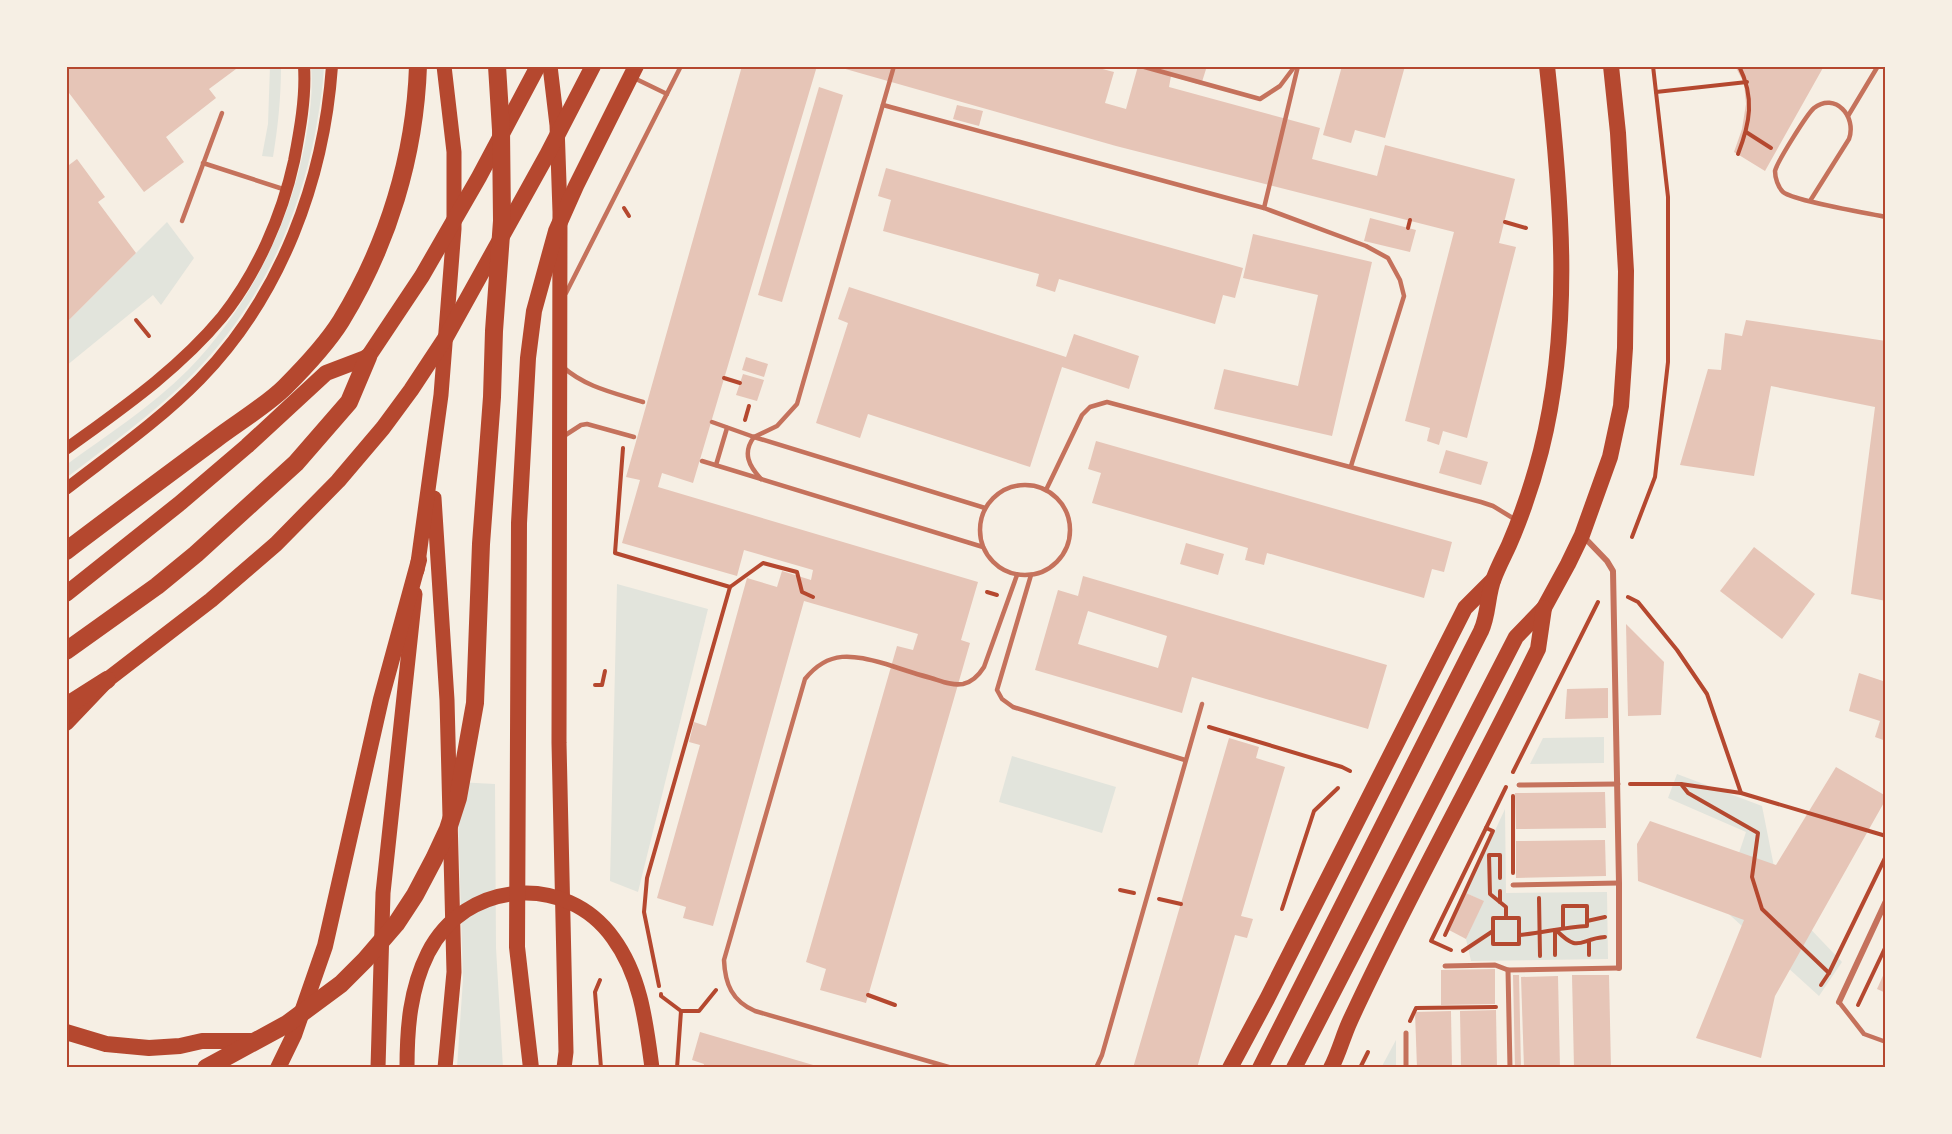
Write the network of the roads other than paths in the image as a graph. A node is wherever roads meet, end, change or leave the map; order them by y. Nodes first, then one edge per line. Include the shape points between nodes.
1 (304, 66) edge
2 (332, 66) edge
3 (418, 66) edge
4 (444, 66) edge
5 (497, 66) edge
6 (538, 66) edge
7 (550, 66) edge
8 (593, 66) edge
9 (681, 66) edge
10 (894, 66) edge
11 (1141, 66) edge
12 (1296, 66) edge
13 (1547, 66) edge
14 (1611, 66) edge
15 (1878, 66) edge
16 (631, 70) edge
17 (667, 94) junction
18 (883, 105) junction
19 (222, 113) dead end
20 (1848, 116) junction
21 (204, 163) junction
22 (286, 190) junction
23 (1810, 201) junction
24 (1264, 208) junction
25 (1886, 217) edge
26 (182, 221) dead end
27 (560, 303) junction
28 (368, 357) junction
29 (561, 365) junction
30 (643, 402) dead end
31 (712, 422) dead end
32 (728, 428) junction
33 (754, 437) junction
34 (634, 438) dead end
35 (560, 440) junction
36 (66, 449) edge
37 (702, 461) dead end
38 (431, 465) junction
39 (716, 465) junction
40 (1351, 466) junction
41 (763, 481) junction
42 (66, 489) edge
43 (1046, 490) junction
44 (986, 508) junction
45 (1518, 521) junction
46 (1582, 535) junction
47 (983, 547) junction
48 (66, 551) edge
49 (418, 560) junction
50 (1017, 574) junction
51 (1031, 575) junction
52 (1492, 580) junction
53 (66, 594) edge
54 (1544, 608) junction
55 (66, 651) edge
56 (107, 680) junction
57 (1202, 704) dead end
58 (66, 706) edge
59 (66, 723) edge
60 (1185, 760) junction
61 (1618, 784) junction
62 (1519, 785) road end
63 (1619, 883) junction
64 (1513, 885) road end
65 (1886, 901) edge
66 (1445, 966) dead end
67 (1619, 968) joint
68 (1508, 970) junction
69 (1839, 1002) joint
70 (66, 1032) edge
71 (1406, 1033) road end
72 (255, 1041) junction
73 (1886, 1042) edge
74 (566, 1052) junction
75 (206, 1068) edge
76 (278, 1068) edge
77 (378, 1068) edge
78 (407, 1068) edge
79 (445, 1068) edge
80 (531, 1068) edge
81 (564, 1068) edge
82 (570, 1068) edge
83 (652, 1068) edge
84 (952, 1068) edge
85 (1096, 1068) edge
86 (1230, 1068) edge
87 (1260, 1068) edge
88 (1294, 1068) edge
89 (1331, 1068) edge
90 (1406, 1068) edge
91 (1510, 1068) edge

1 - 22 main road via 303,109
2 - 42 main road via 308,195 285,253 253,312 191,388
3 - 48 highway via 413,127 387,228 328,339 283,389
4 - 38 main road via 454,152 454,229 442,386
5 - 72 highway via 502,221 475,703 458,798 434,859 396,924 341,984 287,1024
6 - 28 highway via 422,276
7 - 27 main road via 557,125
8 - 56 highway via 446,337 383,428 276,544
9 - 17 lane
10 - 18 lane
11 - 12 lane via 1260,99 1280,86
12 - 24 lane
13 - 45 highway via 1560,224 1561,311 1546,428
14 - 46 highway via 1626,271 1624,367 1610,458
15 - 20 lane
16 - 17 lane
16 - 80 highway via 556,231 532,327 519,523 517,866 517,947
17 - 27 lane
18 - 24 lane
18 - 33 lane via 797,404 777,426
19 - 21 lane
20 - 23 lane via 1852,130 1849,139
20 - 23 lane via 1836,105 1815,107 1775,171 1782,191
21 - 22 lane
21 - 26 lane
22 - 36 main road via 256,262 222,316 156,382
23 - 25 lane
24 - 40 lane via 1366,246 1388,258 1400,280 1404,296
27 - 29 main road
28 - 53 highway via 326,373 225,465
28 - 55 highway via 349,402 276,482 165,580
29 - 30 lane via 588,384
29 - 35 main road
31 - 32 lane
32 - 33 lane
32 - 39 lane
33 - 41 lane via 747,460
33 - 44 lane
34 - 35 lane via 587,424
35 - 74 main road via 559,743
37 - 39 lane
38 - 49 main road
38 - 79 main road via 447,700 454,972
39 - 41 lane
40 - 43 lane via 1107,402 1090,407 1082,415
40 - 45 lane via 1481,502
41 - 47 lane
43 - 44 lane via 1018,485 1004,490
43 - 51 lane via 1065,510 1070,537 1059,561
44 - 47 lane via 981,520
45 - 52 highway
46 - 54 highway
46 - 61 street via 1613,572
47 - 50 lane via 1002,569
49 - 76 highway via 381,699 325,946 294,1035
49 - 77 main road via 383,893
50 - 51 lane
50 - 84 lane via 984,667 965,683 950,684 847,656 820,664 805,679 724,960 728,987 738,1001 754,1011
51 - 60 lane via 997,690 1002,699 1013,707
52 - 86 highway via 1465,608
52 - 87 highway via 1486,620
54 - 88 highway via 1516,637
54 - 89 highway via 1538,649 1348,1024
56 - 58 highway
56 - 59 highway
57 - 60 lane
60 - 85 lane
61 - 62 street
61 - 63 street
63 - 64 street
63 - 67 street
65 - 69 street
66 - 68 street via 1495,965
67 - 68 street
68 - 91 street
69 - 73 lane via 1864,1034
70 - 72 highway via 106,1044 142,1047
71 - 90 street
72 - 75 highway
74 - 81 main road
74 - 82 main road
78 - 83 main road via 415,989 436,938 475,906 491,898 524,892 570,902 595,919 614,939 637,986

